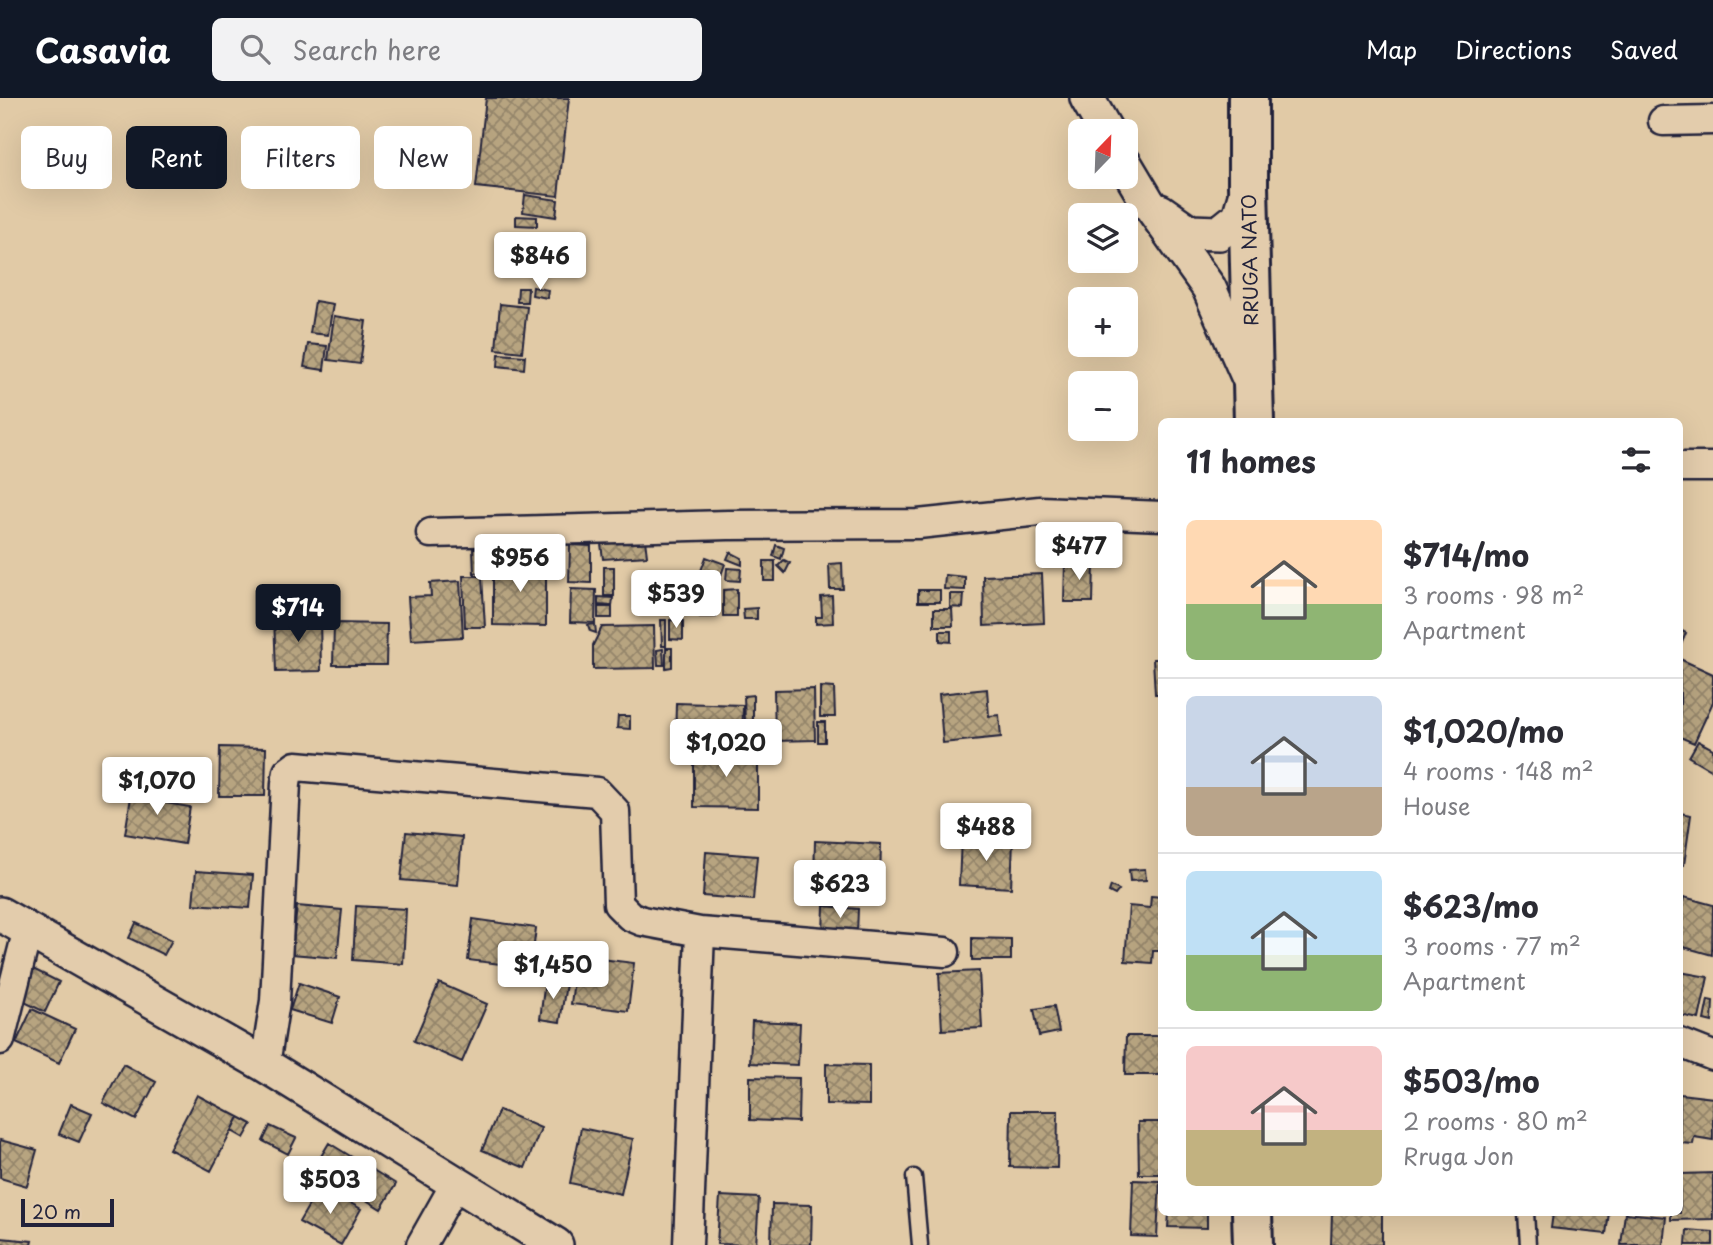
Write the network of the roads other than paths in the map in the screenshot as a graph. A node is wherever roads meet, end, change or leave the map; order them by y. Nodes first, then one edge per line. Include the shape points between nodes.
1 (1087, 98) edge
2 (1248, 98) edge
3 (1099, 119) edge
4 (1713, 120) edge
5 (1663, 121) dead end
6 (1138, 186) edge
7 (1248, 186) junction
8 (1147, 201) junction
9 (1254, 405) edge
10 (1683, 467) edge
11 (1713, 467) edge
12 (1158, 516) edge
13 (432, 533) dead end
14 (14, 921) edge
15 (700, 932) junction
16 (945, 952) dead end
17 (0, 1040) edge
18 (1683, 1044) edge
19 (1713, 1056) edge
20 (265, 1065) junction
21 (914, 1177) dead end
22 (456, 1182) junction
23 (1252, 1216) edge
24 (1526, 1216) edge
25 (421, 1245) edge
26 (555, 1245) edge
27 (688, 1245) edge
28 (920, 1245) edge
29 (1253, 1245) edge
30 (1528, 1245) edge

1 - 3 street
2 - 7 main road, RRUGA NATO
4 - 5 street
6 - 8 street
7 - 8 street via 1240,217 1219,233 1190,232
7 - 9 main road, RRUGA NATO
8 - 9 street via 1209,288
10 - 11 street
12 - 13 street via 1040,511 918,524
14 - 17 street
14 - 20 street
15 - 16 street
15 - 20 street via 642,921 618,904 615,811 597,792 296,766 288,772 286,783 275,1001
15 - 27 street
18 - 19 street
20 - 22 street
21 - 28 lane
22 - 25 street
22 - 26 street
23 - 29 main road
24 - 30 lane

